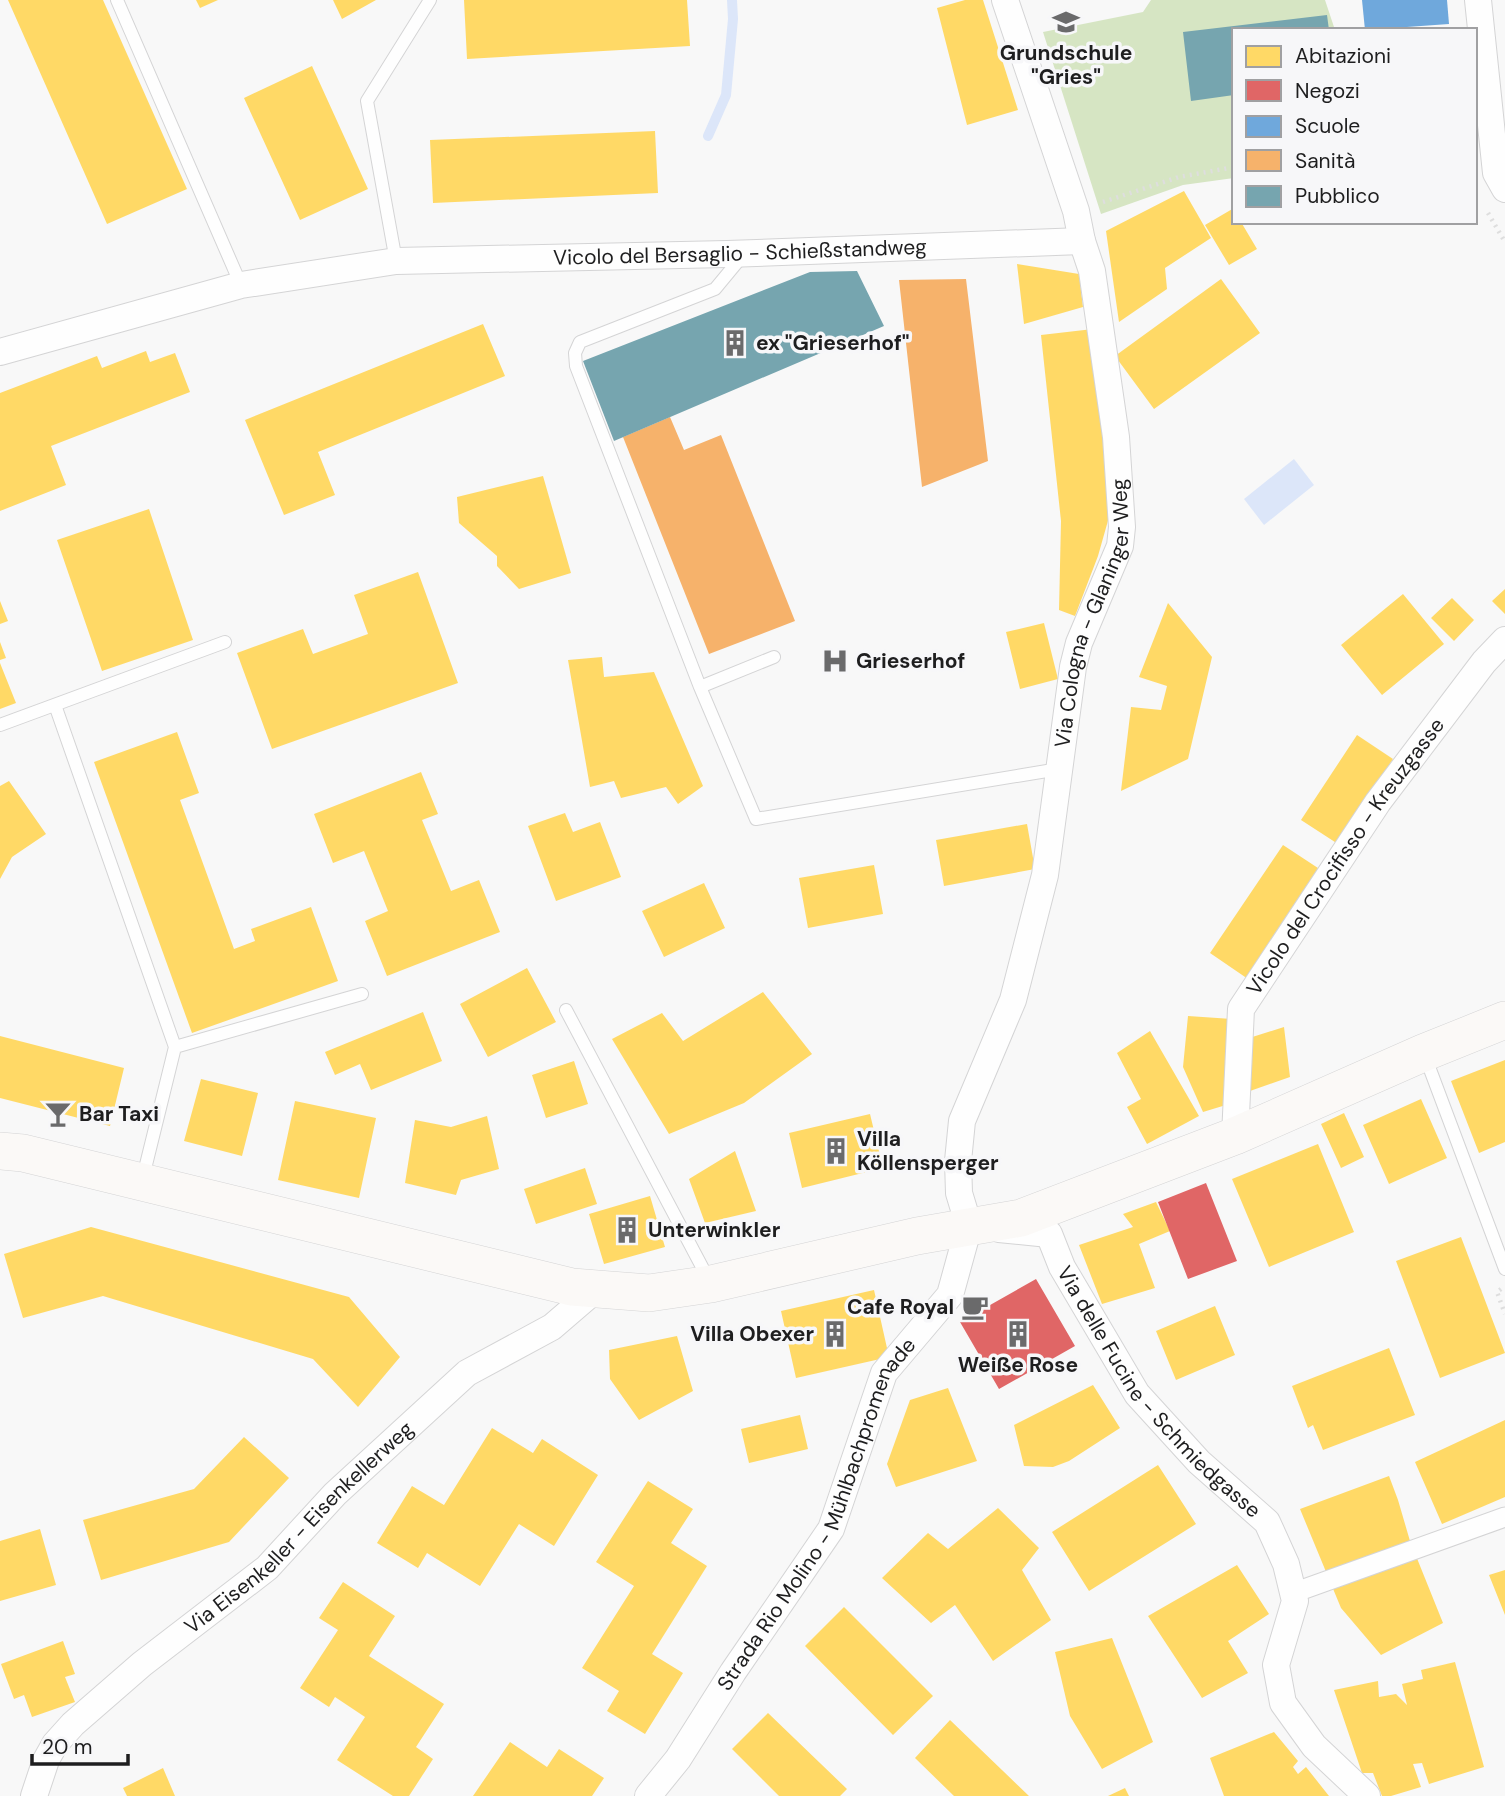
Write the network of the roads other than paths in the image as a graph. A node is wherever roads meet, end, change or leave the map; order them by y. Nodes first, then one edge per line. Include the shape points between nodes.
1 (117, 0) edge
2 (430, 0) edge
3 (1005, 0) edge
4 (1478, 0) edge
5 (1505, 189) edge
6 (1082, 241) junction
7 (744, 254) junction
8 (396, 261) junction
9 (242, 285) junction
10 (0, 352) edge
11 (1505, 640) edge
12 (225, 642) dead end
13 (774, 657) dead end
14 (700, 687) junction
15 (55, 705) junction
16 (0, 725) edge
17 (1059, 769) junction
18 (362, 994) dead end
19 (566, 1010) dead end
20 (1505, 1020) edge
21 (174, 1047) junction
22 (1423, 1053) junction
23 (1235, 1136) junction
24 (0, 1151) edge
25 (142, 1182) junction
26 (969, 1226) junction
27 (1505, 1269) edge
28 (711, 1284) junction
29 (595, 1290) junction
30 (1505, 1517) edge
31 (1293, 1593) junction
32 (34, 1796) edge
33 (648, 1796) edge
34 (1367, 1796) edge

1 - 9 lane
2 - 8 lane via 367,101
3 - 6 street, Via Cologna - Glaninger Weg
4 - 5 street via 1496,173
6 - 7 street, Vicolo del Bersaglio - Schießstandweg
6 - 17 street, Via Cologna - Glaninger Weg via 1092,271 1116,437 1122,527 1120,546 1079,643
7 - 8 street, Vicolo del Bersaglio - Schießstandweg
7 - 14 lane via 715,289 580,342 575,353 576,366
8 - 9 street, Vicolo del Bersaglio - Schießstandweg
9 - 10 street, Vicolo del Bersaglio - Schießstandweg
11 - 23 street, Vicolo del Crocifisso - Kreuzgasse via 1378,802 1241,1009
12 - 15 lane
13 - 14 lane
14 - 17 lane via 756,819
15 - 16 lane
15 - 21 lane
17 - 26 street, Via Cologna - Glaninger Weg via 1045,875 1013,1000 962,1121 959,1193
18 - 21 lane
19 - 28 lane
20 - 22 main road
21 - 25 lane
22 - 23 main road
22 - 27 lane
23 - 26 main road via 1021,1218
24 - 25 main road
25 - 29 main road
26 - 28 main road
26 - 31 street, Via delle Fucine - Schmiedgasse via 1049,1234 1062,1267 1137,1394 1199,1462 1268,1522
26 - 33 street, Strada Rio Molino - Mühlbachpromenade via 950,1295 884,1373 831,1529 678,1759
28 - 29 main road via 649,1293
29 - 32 street, Via Eisenkeller - Eisenkellerweg via 552,1327 467,1373 335,1494 267,1568 142,1664 73,1724 46,1760
30 - 31 street
31 - 34 street, Via delle Fucine - Schmiedgasse via 1295,1601 1276,1665 1283,1703 1314,1746

